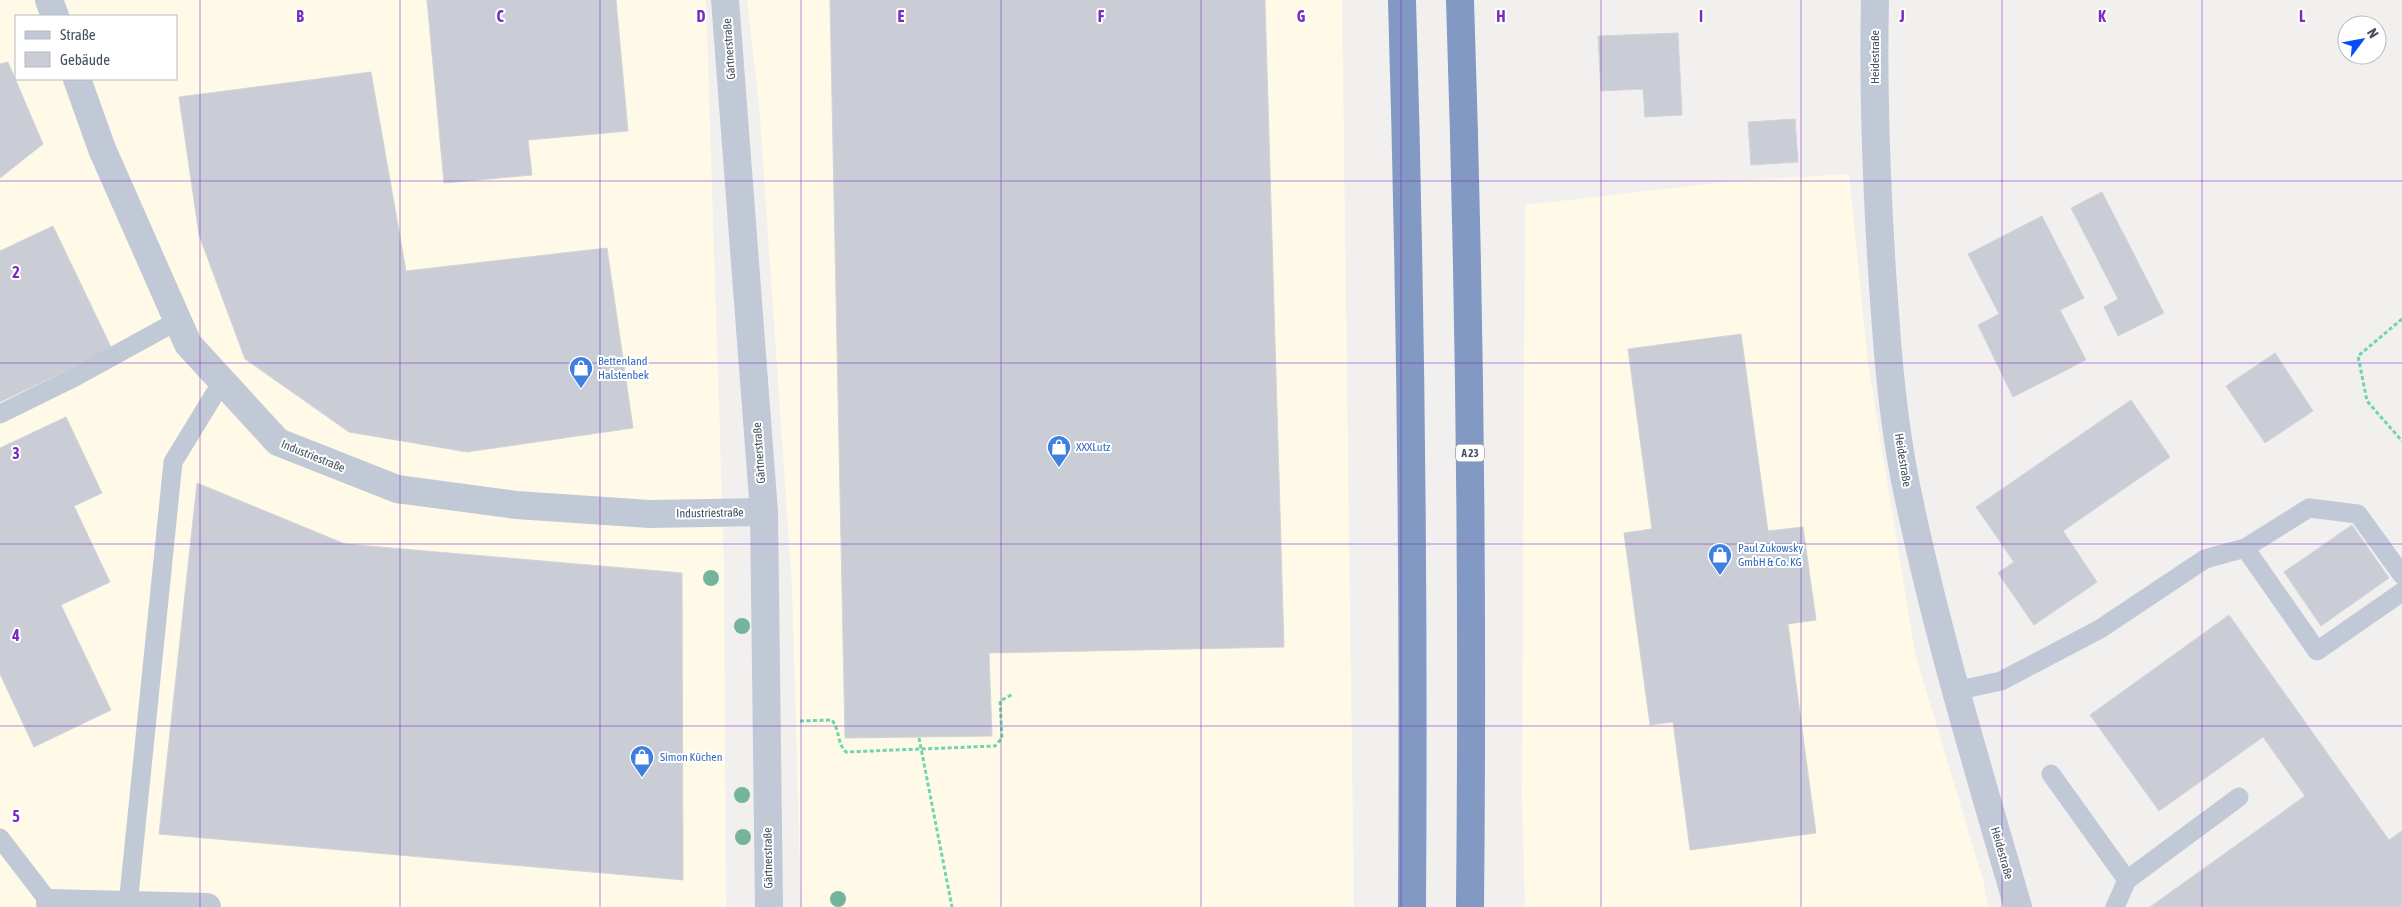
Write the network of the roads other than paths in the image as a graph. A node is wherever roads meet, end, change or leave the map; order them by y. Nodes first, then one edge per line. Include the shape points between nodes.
1 (49, 0) edge
2 (725, 0) edge
3 (1402, 0) edge
4 (1460, 0) edge
5 (1875, 0) edge
6 (55, 15) edge
7 (77, 80) edge
8 (177, 321) junction
9 (222, 382) junction
10 (0, 414) edge
11 (764, 512) junction
12 (2245, 548) junction
13 (2402, 575) edge
14 (2402, 592) edge
15 (1955, 691) junction
16 (2051, 774) dead end
17 (2239, 797) dead end
18 (0, 838) edge
19 (2127, 880) junction
20 (50, 903) joint
21 (128, 905) junction
22 (207, 907) edge
23 (769, 907) edge
24 (1412, 907) edge
25 (1470, 907) edge
26 (2018, 907) edge
27 (2115, 907) edge

1 - 6 street
2 - 11 street, Gärtnerstraße
3 - 24 highway via 1414,707
4 - 25 highway, A 23 via 1467,210 1473,646
5 - 15 street, Heidestraße via 1879,218 1887,360 1907,489
7 - 8 street, Industriestraße via 102,149
8 - 9 street, Industriestraße via 188,344
8 - 10 lane
9 - 11 street, Industriestraße via 278,442 397,489 516,504 650,514
9 - 21 lane via 173,462
11 - 23 street, Gärtnerstraße
12 - 13 lane via 2309,508 2358,514
12 - 14 lane via 2317,651
12 - 15 lane via 2205,559 2100,629 2001,680
15 - 26 street, Heidestraße
16 - 19 lane
17 - 19 lane
18 - 20 lane
19 - 27 lane
20 - 21 street
21 - 22 street

